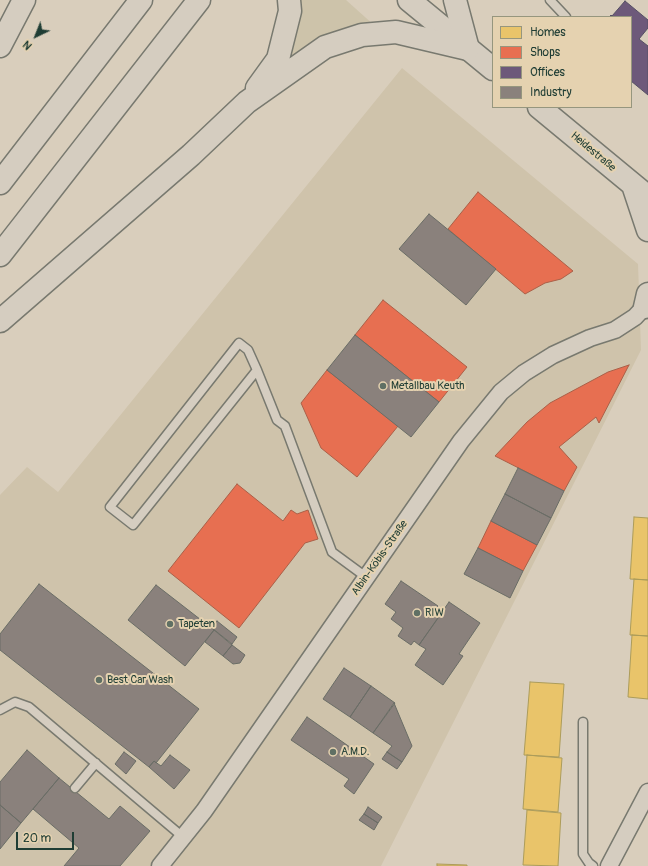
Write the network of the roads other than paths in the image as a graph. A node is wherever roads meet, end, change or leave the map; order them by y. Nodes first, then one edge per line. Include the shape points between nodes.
1 (24, 0) edge
2 (141, 0) edge
3 (199, 0) edge
4 (289, 0) edge
5 (409, 0) edge
6 (455, 0) edge
7 (550, 0) edge
8 (565, 16) edge
9 (0, 46) edge
10 (468, 49) junction
11 (492, 68) edge
12 (247, 102) junction
13 (540, 108) edge
14 (0, 183) edge
15 (643, 190) edge
16 (648, 230) edge
17 (0, 255) edge
18 (647, 301) edge
19 (0, 322) edge
20 (257, 370) junction
21 (366, 577) junction
22 (0, 710) edge
23 (583, 722) dead end
24 (96, 763) junction
25 (75, 788) dead end
26 (648, 792) edge
27 (183, 837) junction
28 (160, 866) edge
29 (594, 866) edge
30 (609, 866) edge

1 - 9 main road
2 - 14 main road
3 - 17 main road
4 - 12 main road via 290,11 278,59
5 - 10 main road
6 - 10 main road
7 - 8 lane
10 - 11 main road
10 - 12 main road via 396,32 362,35 325,47
12 - 19 main road via 191,155
13 - 15 main road, Heidestraße
15 - 16 main road
18 - 21 street, Albin-Köbis-Straße via 635,317 615,330 553,355 524,373 501,392 461,441
20 - 20 lane via 248,350 239,343 110,507 133,525
20 - 21 lane via 277,420 285,426 332,552
21 - 27 street, Albin-Köbis-Straße via 247,750
22 - 24 lane via 15,702 29,707
23 - 29 lane via 583,854
24 - 25 lane
24 - 27 lane
26 - 30 street
27 - 28 street, Albin-Köbis-Straße

